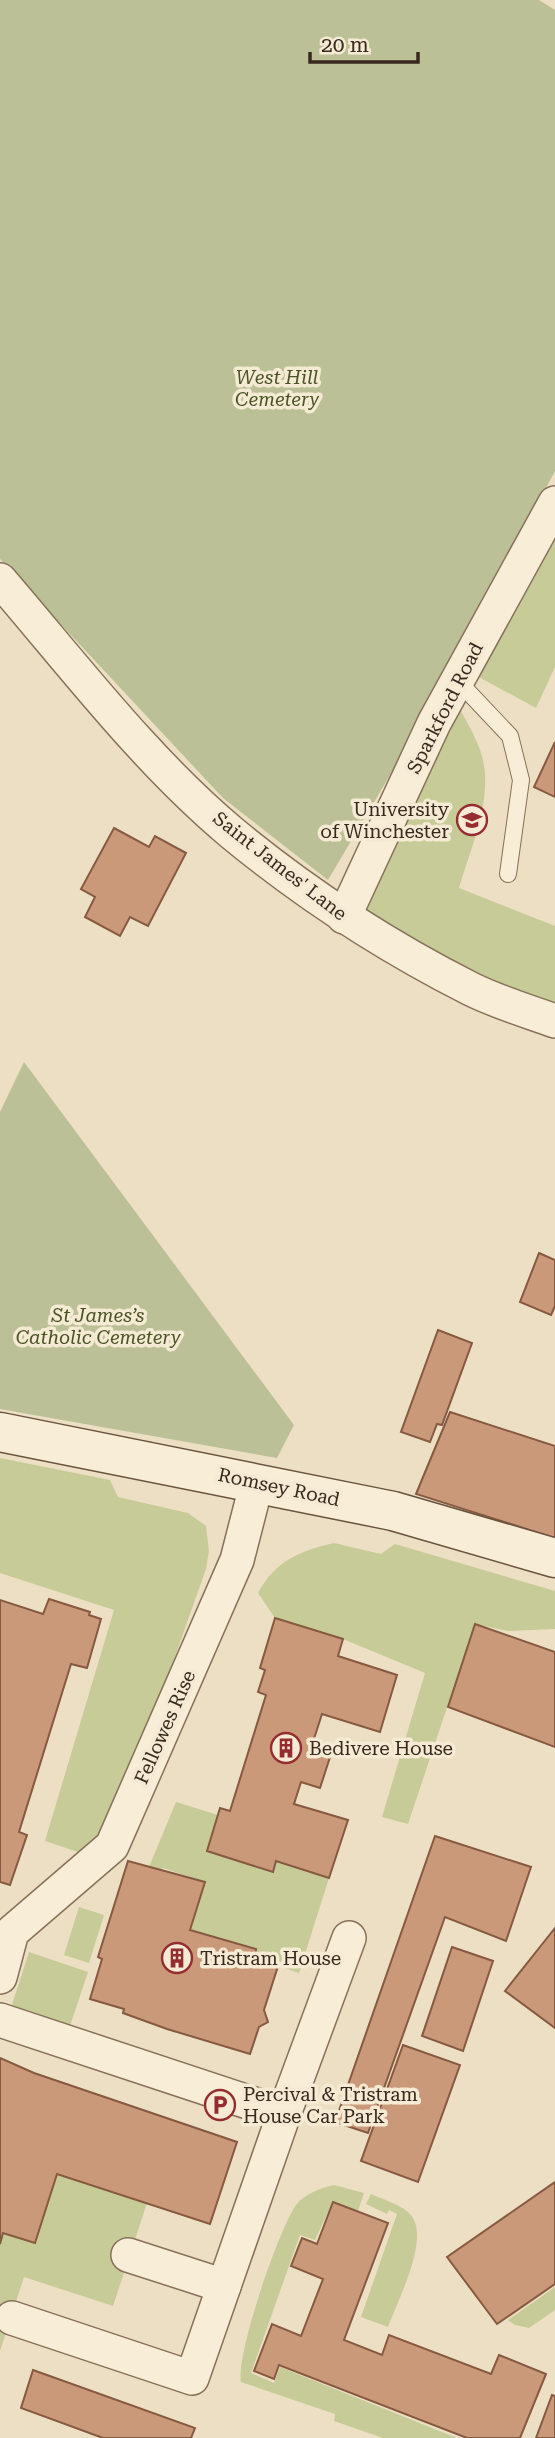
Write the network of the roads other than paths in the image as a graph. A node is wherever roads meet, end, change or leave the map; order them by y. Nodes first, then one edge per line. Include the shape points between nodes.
1 (555, 503) edge
2 (0, 580) edge
3 (457, 680) junction
4 (508, 874) dead end
5 (344, 917) junction
6 (555, 1021) edge
7 (0, 1432) edge
8 (257, 1482) junction
9 (555, 1558) edge
10 (6, 1930) edge
11 (349, 1938) dead end
12 (0, 1977) edge
13 (0, 2020) edge
14 (284, 2114) junction
15 (128, 2255) dead end
16 (224, 2286) junction
17 (12, 2318) dead end

1 - 3 street, Sparkford Road
2 - 5 street, Saint James' Lane via 143,745 231,832
3 - 4 lane via 510,736 521,780
3 - 5 street, Sparkford Road
5 - 6 street, Saint James' Lane via 473,990
7 - 8 main road, Romsey Road
8 - 9 main road, Romsey Road via 393,1511
8 - 10 street, Fellowes Rise via 237,1560 112,1846
10 - 12 street, Fellowes Rise
11 - 14 street
13 - 14 street
14 - 16 street
15 - 16 street
16 - 17 street via 192,2378

